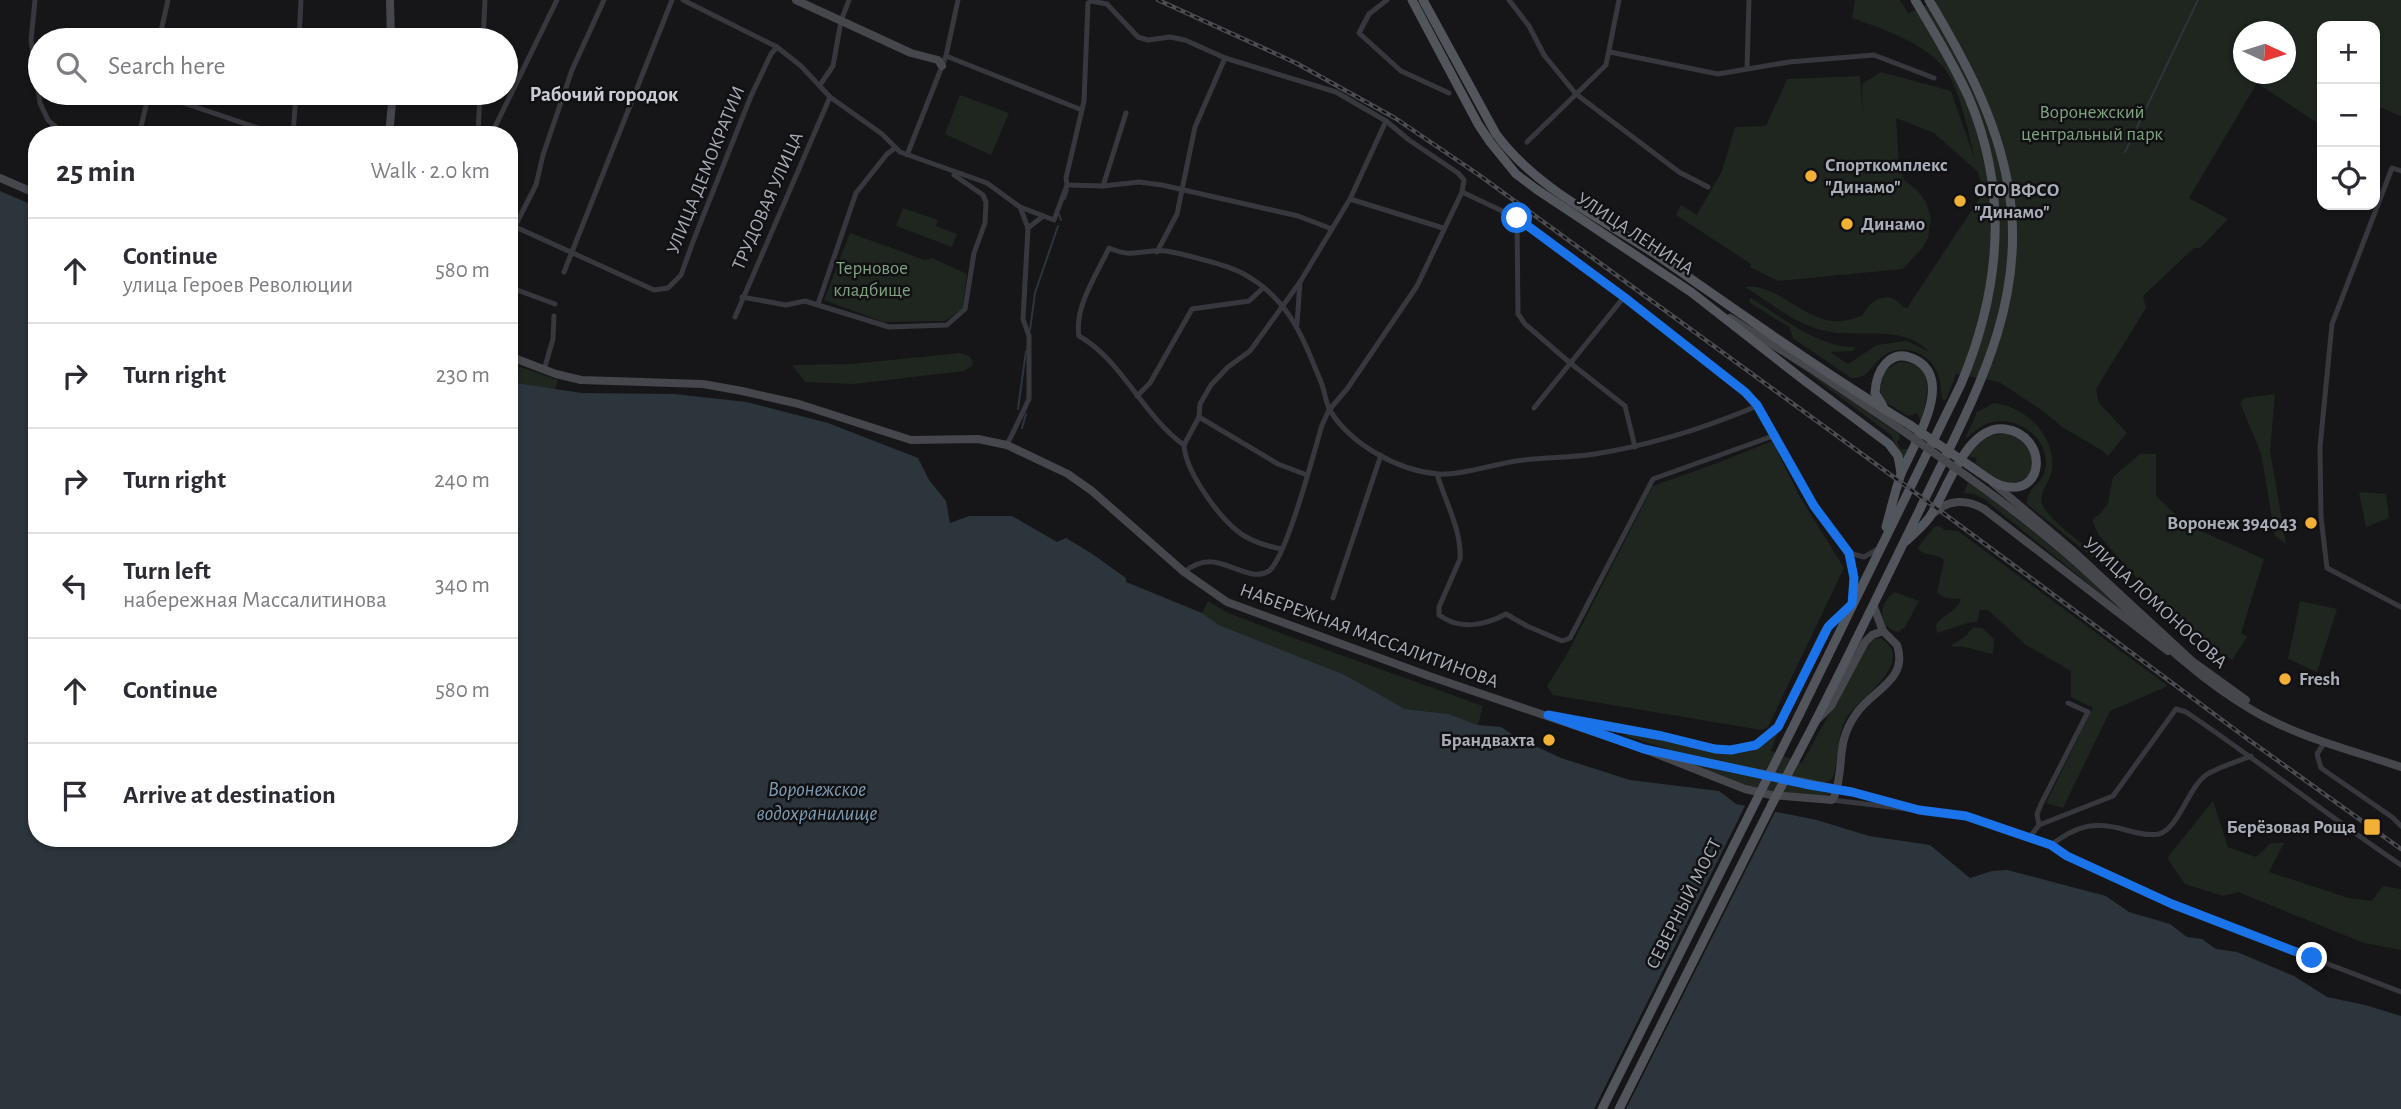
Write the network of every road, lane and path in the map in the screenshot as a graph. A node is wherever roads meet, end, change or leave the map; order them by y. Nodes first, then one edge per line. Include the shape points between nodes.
1 (34, 0) edge
2 (168, 0) edge
3 (301, 0) edge
4 (390, 0) edge
5 (485, 0) edge
6 (557, 0) edge
7 (604, 0) edge
8 (672, 0) edge
9 (683, 0) edge
10 (796, 0) edge
11 (849, 0) edge
12 (957, 0) edge
13 (1387, 0) edge
14 (1412, 0) edge
15 (1423, 0) edge
16 (1509, 0) edge
17 (1619, 0) edge
18 (1749, 0) edge
19 (1915, 0) edge
20 (1929, 0) edge
21 (841, 21) junction
22 (32, 28) edge
23 (162, 28) edge
24 (300, 28) edge
25 (391, 28) edge
26 (484, 28) edge
27 (777, 47) junction
28 (1610, 52) junction
29 (946, 56) junction
30 (1225, 58) junction
31 (942, 66) junction
32 (1747, 69) junction
33 (1934, 78) dead end
34 (518, 80) edge
35 (820, 85) junction
36 (1449, 93) dead end
37 (1576, 94) junction
38 (830, 97) junction
39 (41, 105) edge
40 (146, 105) edge
41 (190, 105) edge
42 (295, 105) edge
43 (392, 105) edge
44 (480, 105) edge
45 (506, 105) edge
46 (1082, 110) junction
47 (1126, 113) dead end
48 (1386, 121) junction
49 (55, 126) edge
50 (141, 126) edge
51 (252, 126) edge
52 (294, 126) edge
53 (390, 126) edge
54 (479, 126) edge
55 (495, 126) edge
56 (1527, 142) dead end
57 (895, 148) junction
58 (907, 155) junction
59 (2401, 171) edge
60 (949, 172) junction
61 (0, 178) edge
62 (1067, 185) junction
63 (1103, 186) junction
64 (1708, 187) dead end
65 (28, 190) edge
66 (1181, 190) junction
67 (1462, 192) junction
68 (1350, 199) junction
69 (1020, 207) junction
70 (518, 215) edge
71 (1042, 217) junction
72 (1517, 218) junction
73 (518, 228) edge
74 (1028, 228) junction
75 (1443, 228) junction
76 (1332, 229) junction
77 (571, 250) junction
78 (1157, 252) junction
79 (564, 272) dead end
80 (1300, 282) junction
81 (1263, 288) junction
82 (1694, 288) junction
83 (518, 290) edge
84 (742, 297) junction
85 (1624, 297) junction
86 (555, 304) dead end
87 (818, 304) junction
88 (1284, 305) junction
89 (1715, 310) junction
90 (554, 316) dead end
91 (735, 317) dead end
92 (1297, 327) junction
93 (518, 360) edge
94 (1569, 362) junction
95 (544, 370) junction
96 (1136, 396) junction
97 (1757, 405) junction
98 (1534, 408) dead end
99 (1329, 410) junction
100 (1889, 412) junction
101 (1199, 417) junction
102 (1908, 429) junction
103 (1773, 436) junction
104 (1007, 445) junction
105 (1184, 445) junction
106 (1635, 447) junction
107 (1381, 455) junction
108 (1974, 472) junction
109 (1902, 473) junction
110 (1437, 474) junction
111 (1307, 475) junction
112 (1930, 517) junction
113 (1904, 543) junction
114 (1881, 545) junction
115 (1282, 549) junction
116 (1849, 553) junction
117 (1184, 572) junction
118 (1334, 598) dead end
119 (1852, 604) junction
120 (1874, 607) junction
121 (2401, 607) edge
122 (1883, 631) junction
123 (2185, 662) junction
124 (2068, 703) dead end
125 (1548, 715) junction
126 (1815, 722) junction
127 (2325, 742) junction
128 (1644, 749) junction
129 (2251, 756) junction
130 (2401, 764) edge
131 (1837, 789) junction
132 (1832, 800) junction
133 (1919, 810) junction
134 (2039, 825) junction
135 (2401, 826) edge
136 (2029, 838) junction
137 (2051, 845) junction
138 (2401, 865) edge
139 (2401, 992) edge
140 (1602, 1109) edge
141 (1619, 1109) edge

1 - 22 street
2 - 23 street
3 - 24 street
4 - 25 main road
5 - 26 street
6 - 34 street
7 - 70 street via 572,70 536,185
8 - 77 street
9 - 27 street
10 - 21 main road
11 - 21 street
12 - 29 street
13 - 36 street via 1369,13 1359,33 1401,71
14 - 82 main road, УЛИЦА ЛЕНИНА via 1478,124 1516,174 1567,211
15 - 82 main road, УЛИЦА ЛЕНИНА via 1507,149 1541,181 1662,259
16 - 37 street
17 - 28 street
18 - 32 street
19 - 114 main road via 1969,98 1989,160 1996,217 1993,271 1983,325 1966,374
20 - 113 main road, СЕВЕРНЫЙ МОСТ via 1968,67 1995,130 2009,187 2010,272 1999,330 1983,378
21 - 31 main road
21 - 35 street via 833,66
27 - 35 street
27 - 77 street, УЛИЦА ДЕМОКРАТИИ via 751,96 681,275 668,288 654,290
28 - 32 street via 1710,74
28 - 37 street via 1602,71
29 - 31 street
29 - 46 street
30 - 46 street via 1185,40 1138,37 1107,5 1091,1
30 - 48 street via 1336,92
30 - 66 street via 1195,127
31 - 58 street
32 - 33 street via 1874,55
35 - 38 street
37 - 56 street
37 - 64 street via 1679,172
38 - 57 street
38 - 84 street, ТРУДОВАЯ УЛИЦА
39 - 49 street
40 - 50 street
41 - 51 street
42 - 52 street
43 - 53 main road
44 - 54 street
45 - 55 street
46 - 62 street
47 - 63 street
48 - 67 street via 1458,173 1464,180
48 - 68 street
57 - 58 street
57 - 87 street via 856,193
58 - 60 street
59 - 121 street via 2392,168 2332,324 2320,447 2327,568
60 - 69 street via 987,183
60 - 87 street via 978,190 986,202 963,313 947,325 889,327
61 - 65 main road
62 - 63 street
62 - 71 street via 1054,220
63 - 66 street via 1139,182
66 - 76 street via 1298,216
66 - 78 street via 1177,214
67 - 72 street
67 - 75 street
68 - 75 street
68 - 76 street
69 - 71 street
69 - 74 street
71 - 74 street
72 - 85 street
72 - 94 street via 1518,314
73 - 77 street
74 - 104 street via 1023,319 1029,336 1029,399
75 - 99 street via 1417,286
76 - 80 street
77 - 79 street
78 - 81 street via 1241,273
78 - 96 street via 1123,254 1109,248 1083,303 1077,328 1079,337 1095,345
80 - 88 street
80 - 92 street
81 - 88 street
81 - 96 street via 1249,301 1192,309 1150,383
82 - 89 main road, УЛИЦА ЛЕНИНА
82 - 100 main road, УЛИЦА ЛЕНИНА
83 - 86 street
84 - 87 street via 786,305 799,300
84 - 91 street, ТРУДОВАЯ УЛИЦА
85 - 94 street
85 - 97 street via 1725,374
88 - 92 street
88 - 101 street via 1250,351 1211,385 1200,404
89 - 102 main road, УЛИЦА ЛЕНИНА
89 - 109 main road via 1889,443
90 - 95 street
92 - 99 street
93 - 95 main road, НАБЕРЕЖНАЯ МАССАЛИТИНОВА
94 - 98 street
94 - 106 street via 1625,406
95 - 104 main road, НАБЕРЕЖНАЯ МАССАЛИТИНОВА via 581,380 722,387 799,404 900,437 978,439
96 - 105 street via 1159,425
97 - 103 street
97 - 106 street via 1711,425
99 - 107 street via 1367,448
99 - 111 street
100 - 102 main road, УЛИЦА ЛЕНИНА
100 - 109 main road via 1875,393 1880,368 1897,357 1919,361 1931,382 1931,401
101 - 105 street
101 - 111 street via 1278,464
102 - 108 main road, bridge
103 - 110 street via 1653,480 1570,638 1563,641 1506,614 1487,624 1456,625 1439,615 1460,551
103 - 116 street via 1814,506
104 - 117 main road, НАБЕРЕЖНАЯ МАССАЛИТИНОВА via 1092,491
105 - 115 street via 1185,458 1218,510 1252,540
106 - 110 street
107 - 110 street
107 - 118 street
108 - 112 main road via 2003,486 2025,484 2037,469 2036,453 2017,432 2001,428 1984,432 1968,448
108 - 123 main road
108 - 130 main road, УЛИЦА ЛОМОНОСОВА via 2072,550 2221,683 2290,723
109 - 114 main road
111 - 115 street
112 - 113 main road
112 - 123 main road via 1952,502 1969,502 1984,509 2155,644
113 - 120 main road, СЕВЕРНЫЙ МОСТ
114 - 116 street via 1864,557
114 - 119 main road, СЕВЕРНЫЙ МОСТ
115 - 117 street via 1272,569 1261,575 1208,560
116 - 119 street via 1854,578
117 - 125 main road, НАБЕРЕЖНАЯ МАССАЛИТИНОВА via 1211,593 1248,611
119 - 125 main road via 1828,627 1778,727 1756,745 1715,749
119 - 140 main road, СЕВЕРНЫЙ МОСТ, bridge
120 - 122 main road
120 - 126 main road, СЕВЕРНЫЙ МОСТ
122 - 126 main road via 1865,642 1831,706
122 - 131 main road via 1897,645 1898,672 1848,725 1840,748
123 - 127 main road, УЛИЦА ЛОМОНОСОВА via 2253,711
124 - 134 street via 2088,712 2041,804
125 - 128 main road, НАБЕРЕЖНАЯ МАССАЛИТИНОВА
126 - 141 main road, СЕВЕРНЫЙ МОСТ, bridge
127 - 130 main road, УЛИЦА ЛОМОНОСОВА
127 - 135 street via 2318,754 2321,768
128 - 131 main road, НАБЕРЕЖНАЯ МАССАЛИТИНОВА
128 - 132 main road, НАБЕРЕЖНАЯ МАССАЛИТИНОВА via 1745,789
129 - 134 street via 2176,709 2113,796
129 - 137 street via 2206,775 2172,825 2160,834 2139,834 2108,825 2082,826
129 - 138 street
131 - 132 main road
131 - 133 street
132 - 133 street
133 - 136 street via 1966,816
134 - 136 street
136 - 137 street
137 - 139 street via 2172,904

